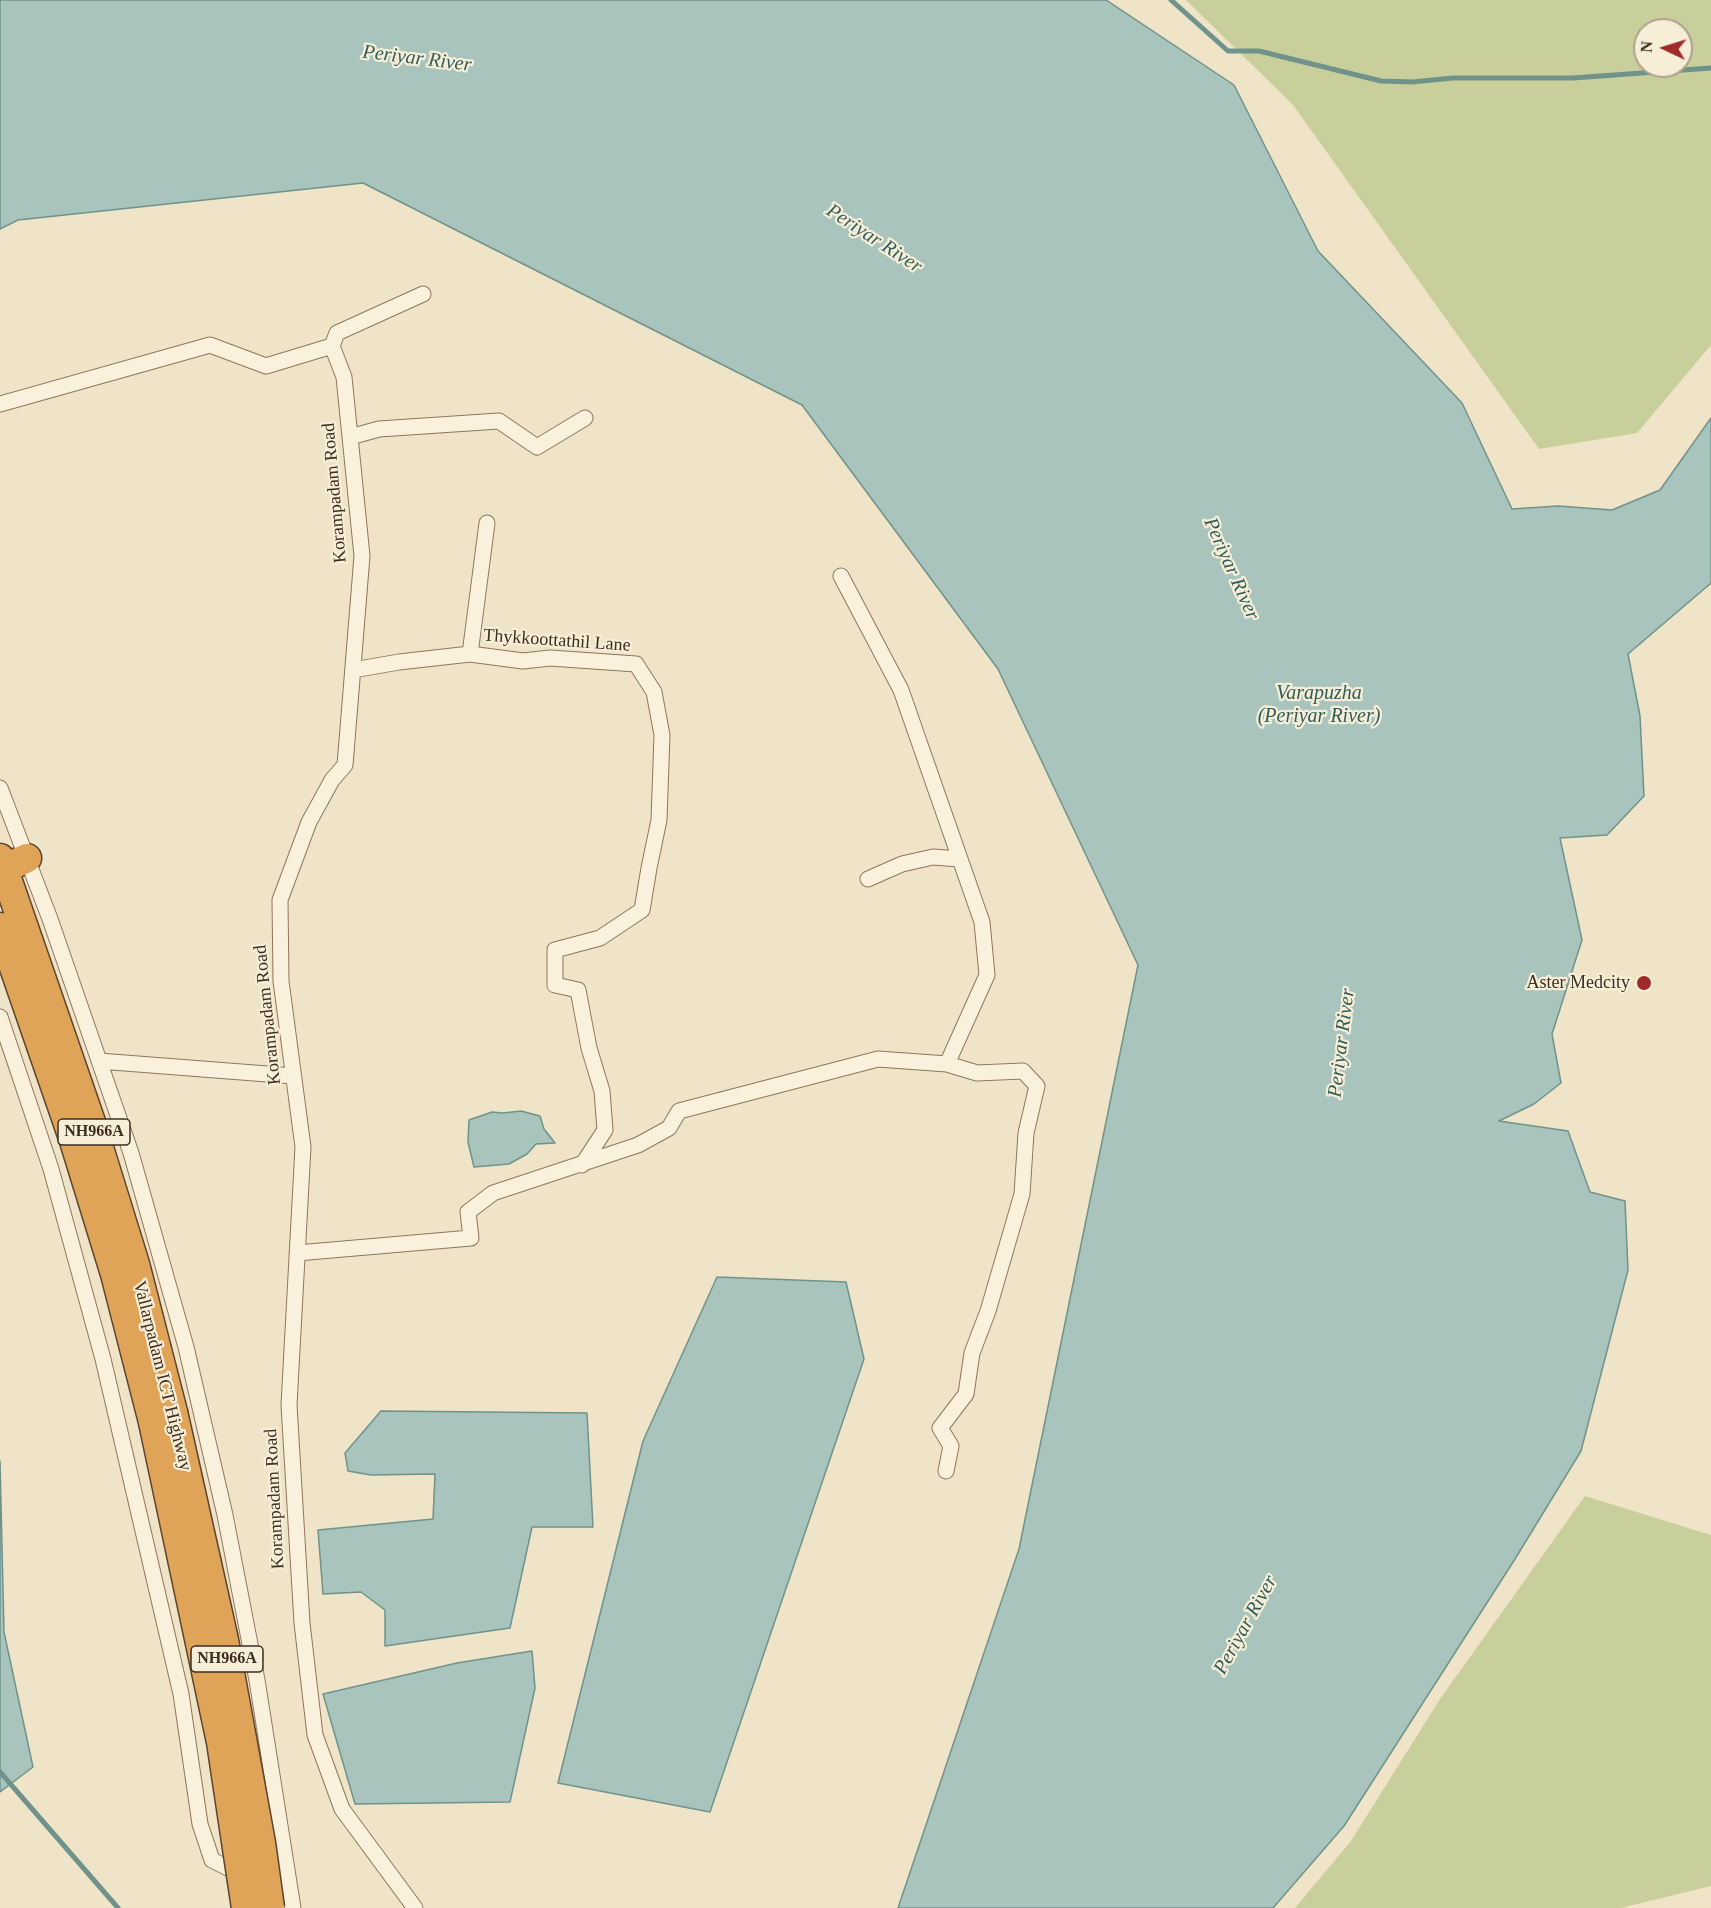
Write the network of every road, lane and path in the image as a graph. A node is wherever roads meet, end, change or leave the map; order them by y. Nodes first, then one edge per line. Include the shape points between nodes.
1 (423, 294) dead end
2 (332, 346) junction
3 (0, 404) edge
4 (585, 418) dead end
5 (350, 437) junction
6 (487, 523) dead end
7 (841, 576) dead end
8 (470, 654) junction
9 (353, 670) junction
10 (0, 788) edge
11 (960, 859) junction
12 (10, 862) edge
13 (868, 879) dead end
14 (0, 927) edge
15 (0, 1017) edge
16 (99, 1061) junction
17 (947, 1064) junction
18 (293, 1076) junction
19 (582, 1165) junction
20 (297, 1253) junction
21 (163, 1417) junction
22 (946, 1471) dead end
23 (289, 1880) junction
24 (246, 1908) edge
25 (270, 1908) edge
26 (293, 1908) edge
27 (415, 1908) edge

1 - 2 street via 337,333
2 - 3 street via 266,366 210,345
2 - 5 street, Korampadam Road via 344,377
4 - 5 street via 537,447 498,421 379,429
5 - 9 street, Korampadam Road via 362,556
6 - 8 street
7 - 11 street via 901,690
8 - 9 street, Thykkoottathil Lane
8 - 19 street, Thykkoottathil Lane via 523,661 550,658 636,664 654,693 662,735 659,820 642,910 600,938 555,950 555,985 578,990 602,1091 605,1130
9 - 18 street, Korampadam Road via 345,765 309,822 279,900 281,981
10 - 12 street
11 - 13 street via 933,857 902,864
11 - 17 street via 982,922 987,975
12 - 16 street
12 - 21 highway, Vallarpadam ICT Highway / NH966A via 135,1264
14 - 21 highway, Vallarpadam ICT Highway / NH966A
15 - 23 street via 51,1169 103,1359 181,1694 200,1824 212,1860 249,1879
16 - 18 street
16 - 23 street via 131,1154 183,1336 223,1504
17 - 19 street via 878,1059 679,1111 669,1128 638,1145
17 - 22 street via 977,1073 1023,1071 1036,1086 1026,1133 1022,1194 972,1353 966,1394 939,1428 951,1446
18 - 20 street, Korampadam Road via 303,1147
19 - 20 street via 493,1193 468,1212 471,1238
20 - 27 street, Korampadam Road via 289,1405 302,1623 315,1735 342,1809
21 - 24 highway, Vallarpadam ICT Highway / NH966A, bridge via 221,1742
21 - 25 highway, Vallarpadam ICT Highway / NH966A, bridge via 224,1640
23 - 26 street

